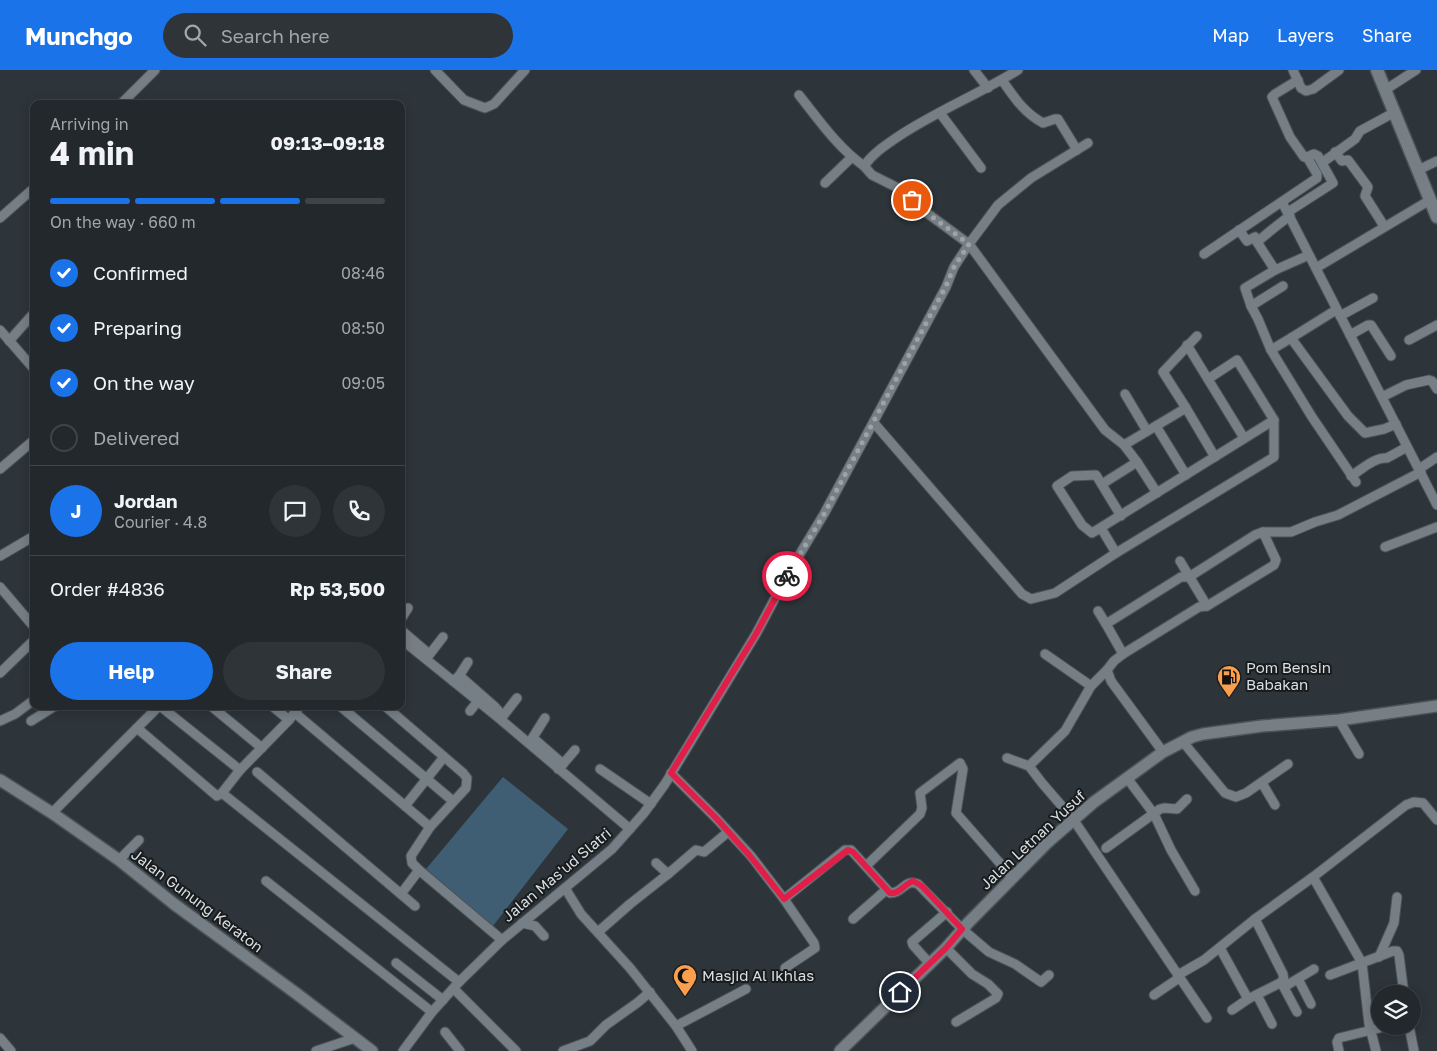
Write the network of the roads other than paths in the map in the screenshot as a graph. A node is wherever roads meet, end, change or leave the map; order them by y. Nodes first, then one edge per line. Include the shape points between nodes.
1 (155, 70) edge
2 (434, 70) edge
3 (525, 70) edge
4 (974, 70) edge
5 (1018, 70) edge
6 (1293, 70) edge
7 (1339, 70) edge
8 (1377, 70) edge
9 (1416, 70) edge
10 (1002, 80) junction
11 (1298, 80) junction
12 (988, 88) junction
13 (1385, 90) junction
14 (799, 95) dead end
15 (125, 100) edge
16 (940, 112) junction
17 (1394, 112) junction
18 (1088, 143) dead end
19 (1077, 150) junction
20 (1301, 152) junction
21 (1335, 152) junction
22 (852, 157) junction
23 (1437, 161) edge
24 (1323, 162) junction
25 (864, 166) junction
26 (981, 168) dead end
27 (1418, 170) junction
28 (825, 183) dead end
29 (30, 192) edge
30 (1430, 200) junction
31 (1282, 202) junction
32 (1289, 214) junction
33 (1437, 217) edge
34 (0, 218) edge
35 (1384, 226) junction
36 (1239, 230) junction
37 (1258, 241) junction
38 (969, 244) junction
39 (1204, 254) dead end
40 (1309, 255) junction
41 (1316, 268) junction
42 (1275, 270) junction
43 (1283, 286) dead end
44 (1373, 298) dead end
45 (1250, 306) junction
46 (1338, 313) junction
47 (30, 317) edge
48 (1437, 325) edge
49 (0, 330) edge
50 (1350, 335) junction
51 (1197, 336) dead end
52 (1290, 338) junction
53 (1409, 340) dead end
54 (9, 341) junction
55 (1187, 345) junction
56 (1272, 350) junction
57 (1391, 356) dead end
58 (30, 365) edge
59 (1208, 379) junction
60 (1437, 388) edge
61 (1125, 394) dead end
62 (1382, 398) junction
63 (1186, 408) junction
64 (1274, 420) junction
65 (874, 423) junction
66 (1396, 424) junction
67 (1156, 426) junction
68 (1147, 431) junction
69 (1244, 438) junction
70 (1121, 442) junction
71 (30, 443) edge
72 (1407, 447) junction
73 (1437, 456) edge
74 (1215, 457) junction
75 (1137, 462) junction
76 (0, 469) edge
77 (1420, 471) junction
78 (1186, 476) junction
79 (1102, 484) junction
80 (1157, 493) junction
81 (1437, 505) edge
82 (1121, 516) junction
83 (1437, 527) edge
84 (1100, 528) junction
85 (1263, 532) junction
86 (30, 538) edge
87 (1385, 547) dead end
88 (1116, 554) junction
89 (0, 556) edge
90 (1180, 561) dead end
91 (1189, 577) junction
92 (0, 587) edge
93 (1207, 606) junction
94 (408, 608) dead end
95 (1098, 611) dead end
96 (405, 613) edge
97 (30, 622) edge
98 (1106, 624) junction
99 (405, 634) edge
100 (443, 637) dead end
101 (405, 642) edge
102 (30, 644) edge
103 (1046, 654) dead end
104 (1123, 654) junction
105 (428, 656) junction
106 (468, 662) dead end
107 (1107, 670) junction
108 (0, 673) edge
109 (456, 679) junction
110 (1091, 686) junction
111 (517, 698) dead end
112 (478, 701) junction
113 (30, 703) edge
114 (1437, 706) edge
115 (49, 710) edge
116 (156, 710) edge
117 (165, 710) edge
118 (216, 710) edge
119 (345, 710) edge
120 (390, 710) edge
121 (470, 711) dead end
122 (295, 713) edge
123 (502, 717) junction
124 (545, 718) dead end
125 (1339, 720) junction
126 (0, 721) edge
127 (32, 721) dead end
128 (137, 728) junction
129 (531, 741) junction
130 (1183, 742) junction
131 (262, 748) junction
132 (575, 750) dead end
133 (1164, 752) junction
134 (1359, 754) dead end
135 (444, 757) junction
136 (1007, 758) dead end
137 (1288, 764) dead end
138 (1029, 766) junction
139 (561, 767) junction
140 (600, 769) dead end
141 (240, 770) junction
142 (257, 772) dead end
143 (671, 773) junction
144 (1127, 778) junction
145 (427, 779) junction
146 (0, 780) edge
147 (1262, 783) junction
148 (222, 793) junction
149 (1188, 799) dead end
150 (453, 801) junction
151 (650, 804) junction
152 (1275, 805) dead end
153 (405, 806) junction
154 (52, 814) junction
155 (1154, 814) junction
156 (1073, 820) junction
157 (1437, 820) edge
158 (430, 827) junction
159 (630, 830) junction
160 (728, 832) junction
161 (139, 840) dead end
162 (1106, 848) dead end
163 (119, 860) junction
164 (656, 863) dead end
165 (866, 866) junction
166 (419, 870) junction
167 (668, 874) junction
168 (1314, 876) junction
169 (1012, 877) junction
170 (266, 881) dead end
171 (564, 888) junction
172 (886, 890) junction
173 (1195, 891) dead end
174 (401, 894) junction
175 (1397, 897) dead end
176 (784, 899) junction
177 (415, 906) dead end
178 (947, 912) junction
179 (853, 919) dead end
180 (1255, 919) junction
181 (522, 923) junction
182 (962, 929) junction
183 (598, 932) junction
184 (544, 936) dead end
185 (502, 940) junction
186 (946, 948) junction
187 (1220, 948) junction
188 (1379, 956) junction
189 (396, 962) dead end
190 (1362, 963) junction
191 (930, 964) junction
192 (785, 968) dead end
193 (1314, 969) dead end
194 (1049, 975) dead end
195 (1330, 975) dead end
196 (1179, 976) junction
197 (1298, 979) junction
198 (1282, 984) junction
199 (456, 985) junction
200 (1403, 985) edge
201 (746, 989) dead end
202 (650, 992) junction
203 (1154, 995) dead end
204 (1252, 997) junction
205 (443, 1000) junction
206 (1311, 1004) dead end
207 (1232, 1010) dead end
208 (432, 1012) junction
209 (1297, 1012) dead end
210 (1206, 1018) dead end
211 (956, 1022) dead end
212 (1272, 1024) dead end
213 (676, 1026) junction
214 (1371, 1031) joint
215 (445, 1032) dead end
216 (1372, 1035) edge
217 (1410, 1035) edge
218 (0, 1038) edge
219 (356, 1038) junction
220 (11, 1051) edge
221 (316, 1051) edge
222 (372, 1051) edge
223 (404, 1051) edge
224 (460, 1051) edge
225 (516, 1051) edge
226 (563, 1051) edge
227 (692, 1051) edge
228 (840, 1051) edge
229 (1339, 1051) edge
230 (1376, 1051) edge
231 (1414, 1051) edge

1 - 15 street
2 - 3 street via 464,100 485,108 494,104
4 - 12 street
5 - 10 street
6 - 11 street
7 - 11 street via 1306,91
8 - 13 main road
9 - 13 street
10 - 12 street
10 - 19 street via 1018,104 1041,122 1058,120
11 - 20 street via 1272,97 1280,118
12 - 16 street
13 - 17 main road
14 - 22 street
16 - 25 street via 879,150
16 - 26 street
17 - 21 street via 1360,131
17 - 27 main road
18 - 19 street, Jalan Mas'ud Slatri
19 - 38 street, Jalan Mas'ud Slatri via 1032,178 998,205
20 - 24 street via 1316,155
20 - 31 street via 1317,174 1316,178
21 - 24 street
21 - 35 street via 1342,161 1348,160 1368,187 1365,196
22 - 25 street
22 - 28 street
23 - 27 street
24 - 32 street via 1332,184
25 - 38 street via 872,175 902,190
27 - 30 main road
29 - 34 street
30 - 33 main road
30 - 35 street
31 - 32 street
31 - 36 street
32 - 37 street
32 - 40 street
35 - 41 street
36 - 37 street via 1247,241 1255,237
36 - 39 street
37 - 42 street
38 - 65 street, Jalan Mas'ud Slatri
38 - 70 street via 1105,430
40 - 41 street
40 - 42 street
41 - 46 street
42 - 45 street via 1246,287
43 - 45 street
44 - 46 street
45 - 56 street
46 - 50 street
46 - 52 street
47 - 54 street
48 - 53 street
49 - 54 street
50 - 57 street via 1371,325
50 - 62 street
51 - 55 street
52 - 56 street
52 - 66 street via 1362,431 1368,433
54 - 58 street
55 - 59 street
55 - 63 street via 1163,372
56 - 72 street via 1354,479 1375,461
59 - 64 street via 1237,360
59 - 69 street
60 - 62 street via 1429,380 1406,385
61 - 68 street
62 - 66 street
63 - 67 street
63 - 74 street
64 - 69 street
64 - 88 street via 1274,457
65 - 88 street via 1022,594 1031,599 1055,593
65 - 143 street, Jalan Mas'ud Slatri via 756,634
66 - 72 street
67 - 68 street
67 - 78 street
68 - 70 street
69 - 74 street
70 - 75 street
71 - 76 street
72 - 77 street
73 - 77 street
74 - 78 street
75 - 79 street
75 - 80 street
77 - 81 street
77 - 85 street via 1338,515 1291,532
78 - 80 street
79 - 82 street
79 - 84 street via 1096,475 1072,476 1057,486 1082,525 1092,533
80 - 82 street
82 - 84 street
83 - 87 street
84 - 88 street
85 - 91 street
85 - 93 street via 1276,562
86 - 89 street
90 - 91 street
91 - 93 street
91 - 98 street via 1181,578
92 - 97 street
93 - 104 street via 1199,607
94 - 96 street
95 - 98 street
98 - 104 street
99 - 105 street
100 - 105 street
101 - 105 street
102 - 108 street
103 - 110 street
104 - 107 street
105 - 109 street
106 - 109 street
107 - 110 street
107 - 133 street via 1111,681
109 - 112 street
109 - 123 street via 495,707
110 - 138 street via 1065,731
111 - 123 street
112 - 121 street
112 - 123 street
113 - 126 street
114 - 125 street, Jalan Letnan Yusuf
115 - 127 street
116 - 128 street
117 - 141 street
118 - 131 street
119 - 145 street
120 - 135 street
122 - 131 street
122 - 153 street
123 - 129 street
124 - 129 street
125 - 130 street, Jalan Letnan Yusuf via 1203,734
125 - 134 street
128 - 148 street via 217,796
128 - 154 street
129 - 139 street
130 - 133 street, Jalan Letnan Yusuf
130 - 147 street via 1225,793 1239,797
131 - 141 street
132 - 139 street
133 - 144 street, Jalan Letnan Yusuf
135 - 145 street
135 - 150 street via 467,778 466,788
136 - 138 street
137 - 147 street
138 - 156 street
139 - 159 street
140 - 151 street
141 - 148 street
142 - 174 street
143 - 151 street, Jalan Mas'ud Slatri
143 - 160 street
144 - 155 street
144 - 156 street, Jalan Letnan Yusuf
145 - 150 street
145 - 153 street
146 - 154 street, Jalan Gunung Keraton
147 - 152 street
148 - 199 street
149 - 155 street via 1177,809 1164,808
150 - 158 street
151 - 159 street, Jalan Mas'ud Slatri
153 - 158 street
154 - 163 street, Jalan Gunung Keraton
155 - 162 street
155 - 173 street
156 - 169 street, Jalan Letnan Yusuf
156 - 196 street
157 - 168 street via 1423,804 1414,802 1406,805
158 - 166 street via 411,856 412,863
159 - 171 street, Jalan Mas'ud Slatri
160 - 167 street via 704,852 696,850
160 - 176 street
161 - 163 street
163 - 219 street, Jalan Gunung Keraton
164 - 167 street
165 - 169 street via 920,814 920,793 960,762 963,769 955,811
165 - 172 street
165 - 176 street via 851,850 845,850
166 - 174 street
166 - 185 street
167 - 183 street
168 - 180 street
168 - 190 street
169 - 182 street, Jalan Letnan Yusuf
170 - 208 street
171 - 181 street, Jalan Mas'ud Slatri
171 - 183 street
172 - 178 street via 894,894 908,883 916,882
172 - 179 street
174 - 177 street
175 - 188 street via 1394,922
176 - 192 street via 815,948
178 - 182 street
178 - 191 street via 912,942
180 - 187 street
180 - 198 street via 1283,974
181 - 184 street via 535,926
181 - 185 street, Jalan Mas'ud Slatri
182 - 186 street, Jalan Letnan Yusuf
182 - 194 street via 989,952 1015,964 1039,982
183 - 202 street
185 - 199 street, Jalan Mas'ud Slatri
186 - 191 street, Jalan Letnan Yusuf
186 - 211 street via 998,994
187 - 196 street
187 - 204 street
188 - 190 street
188 - 200 street via 1393,951 1398,953
189 - 205 street
190 - 195 street
190 - 214 street
191 - 228 street, Jalan Letnan Yusuf
193 - 197 street
196 - 203 street
196 - 210 street
197 - 198 street
197 - 206 street
198 - 204 street
198 - 209 street
199 - 205 street, Jalan Mas'ud Slatri
199 - 225 street
201 - 213 street
202 - 213 street
202 - 226 street via 610,1021 590,1041
204 - 207 street
204 - 212 street
205 - 208 street, Jalan Mas'ud Slatri
208 - 223 street, Jalan Mas'ud Slatri
213 - 227 street
214 - 229 street via 1339,1038 1336,1042
215 - 224 street
216 - 230 street
217 - 231 street
218 - 220 street
219 - 221 street
219 - 222 street, Jalan Gunung Keraton

